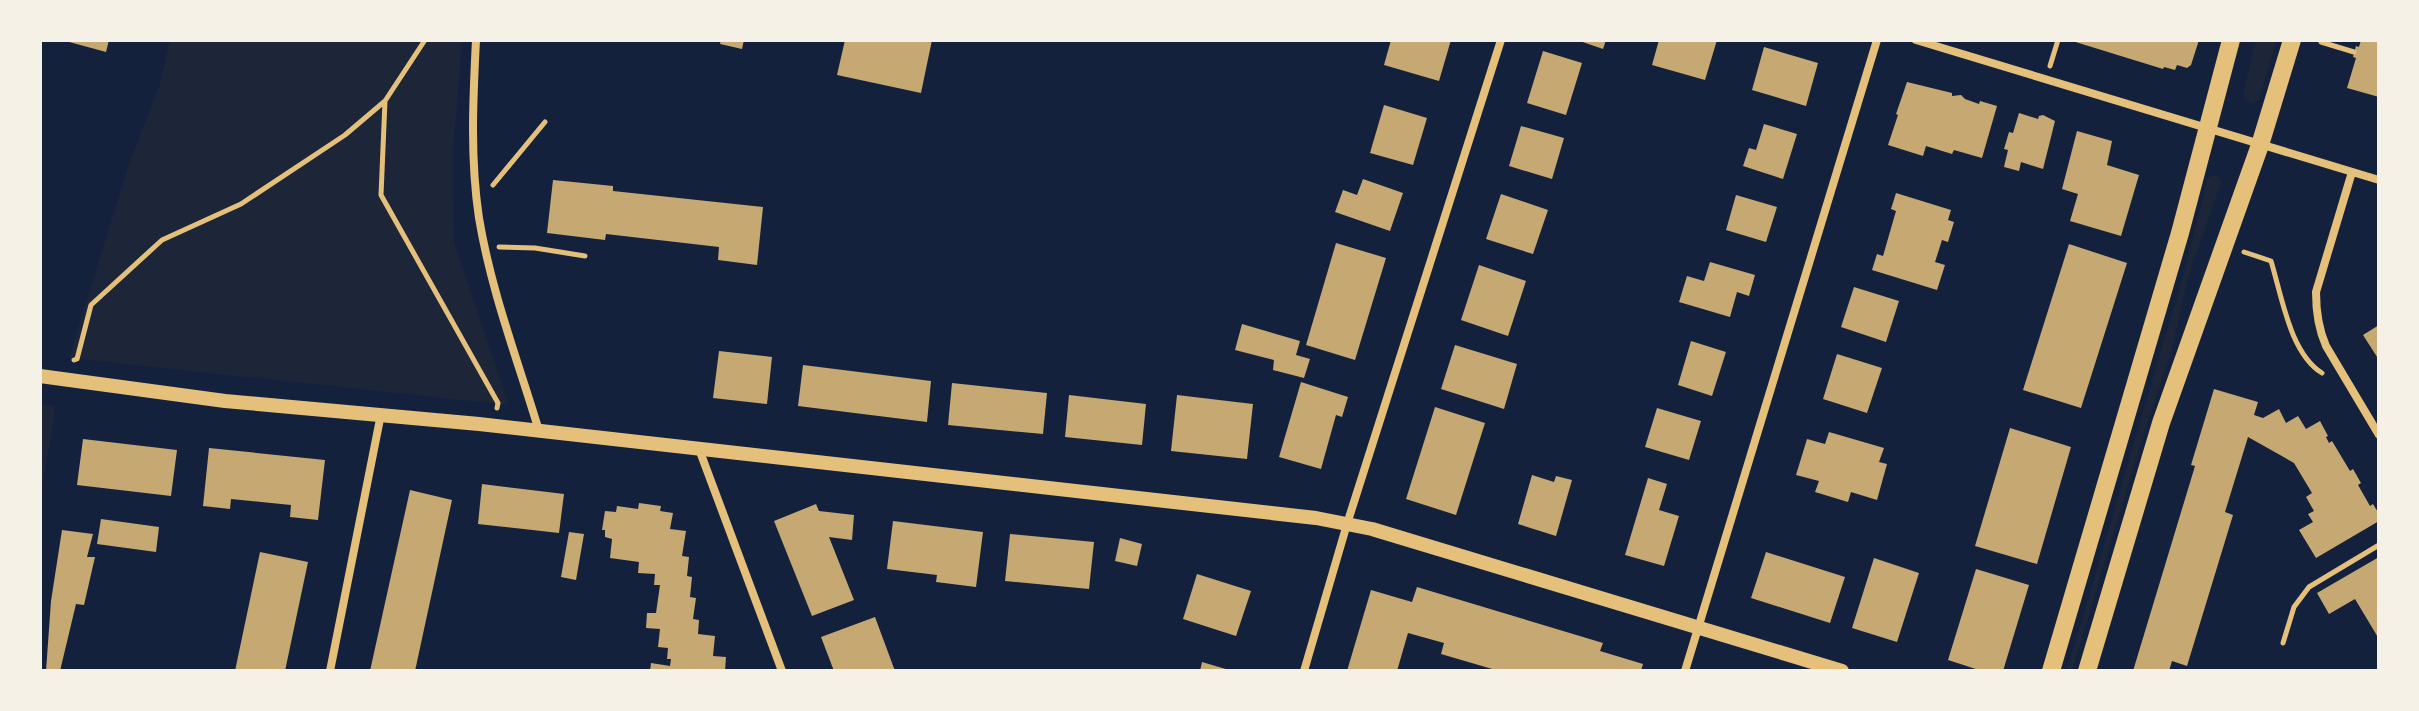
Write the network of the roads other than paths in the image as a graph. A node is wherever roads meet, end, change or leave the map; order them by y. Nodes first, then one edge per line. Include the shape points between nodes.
1 (476, 40) edge
2 (1501, 40) edge
3 (1877, 40) edge
4 (1916, 40) edge
5 (2231, 40) edge
6 (2292, 40) edge
7 (2208, 128) junction
8 (2260, 145) junction
9 (2352, 172) junction
10 (2379, 180) edge
11 (41, 376) edge
12 (381, 414) junction
13 (539, 432) junction
14 (2379, 435) edge
15 (699, 449) junction
16 (1347, 524) junction
17 (1699, 627) junction
18 (330, 671) edge
19 (782, 671) edge
20 (1304, 671) edge
21 (1685, 671) edge
22 (1842, 671) edge
23 (2051, 671) edge
24 (2087, 671) edge

1 - 13 street via 477,205 497,298
2 - 16 street
3 - 17 street
4 - 7 street
5 - 7 main road
6 - 8 main road
7 - 8 street
7 - 23 main road
8 - 9 street
8 - 24 main road via 2161,423
9 - 10 street
9 - 14 street via 2316,292 2316,313 2326,346
11 - 12 street via 225,401
12 - 13 street
12 - 18 street
13 - 15 street
15 - 16 street
15 - 19 street
16 - 17 street
16 - 20 street
17 - 21 street
17 - 22 street

